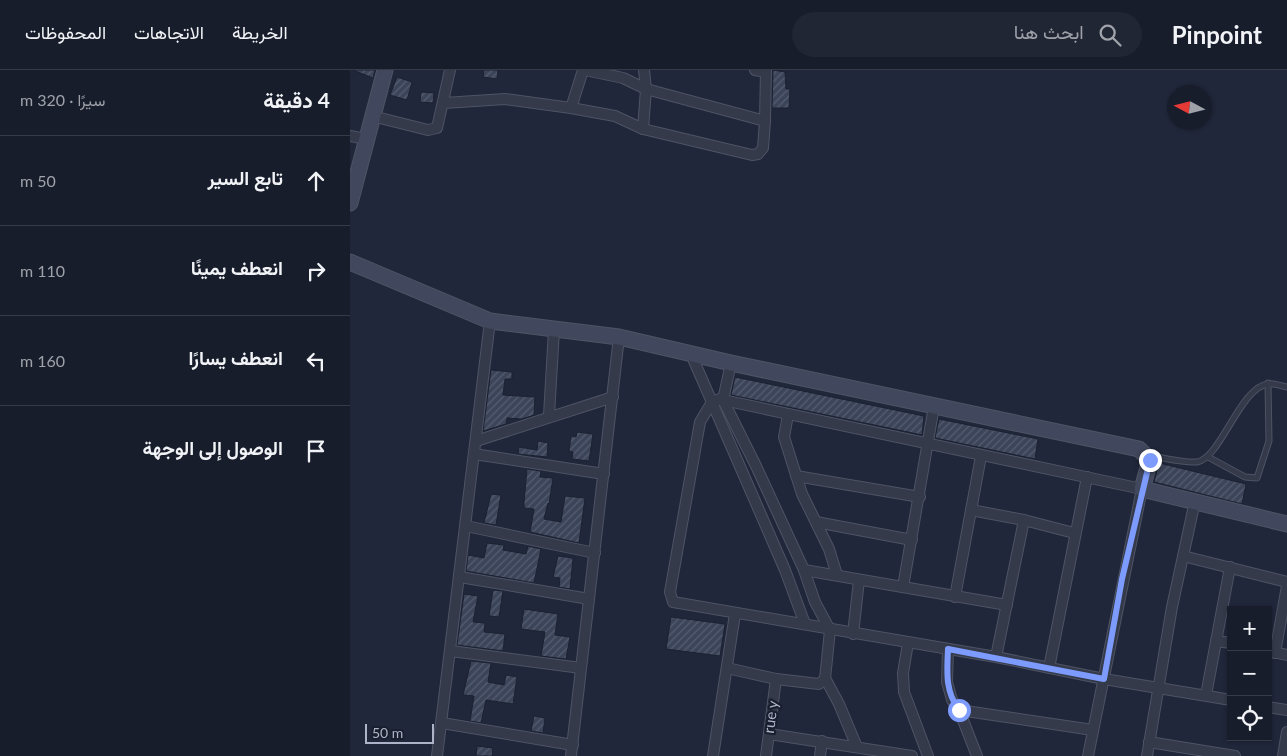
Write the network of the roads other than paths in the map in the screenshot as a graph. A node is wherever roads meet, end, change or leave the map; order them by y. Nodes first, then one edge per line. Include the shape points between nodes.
1 (385, 70) edge
2 (450, 70) edge
3 (584, 70) edge
4 (644, 70) edge
5 (762, 71) edge
6 (646, 89) junction
7 (444, 103) junction
8 (571, 108) junction
9 (372, 116) junction
10 (765, 121) junction
11 (643, 129) junction
12 (350, 136) edge
13 (366, 139) junction
14 (350, 203) edge
15 (350, 262) edge
16 (490, 322) junction
17 (554, 330) junction
18 (620, 337) junction
19 (691, 354) junction
20 (731, 363) junction
21 (1268, 383) junction
22 (1287, 387) edge
23 (613, 396) junction
24 (719, 400) junction
25 (934, 406) junction
26 (549, 415) junction
27 (788, 415) junction
28 (476, 441) junction
29 (928, 444) junction
30 (474, 454) junction
31 (982, 456) junction
32 (1148, 456) junction
33 (1208, 457) junction
34 (604, 474) junction
35 (796, 476) junction
36 (1087, 477) junction
37 (1142, 489) junction
38 (920, 497) junction
39 (1196, 501) junction
40 (971, 510) junction
41 (1024, 520) junction
42 (816, 522) junction
43 (1287, 524) edge
44 (466, 526) junction
45 (1074, 533) junction
46 (912, 540) junction
47 (594, 553) junction
48 (1182, 556) junction
49 (1230, 567) junction
50 (804, 570) junction
51 (837, 575) junction
52 (460, 577) junction
53 (859, 580) junction
54 (1287, 582) edge
55 (1287, 586) edge
56 (903, 587) junction
57 (955, 596) junction
58 (589, 599) junction
59 (1007, 605) junction
60 (735, 614) junction
61 (805, 624) junction
62 (830, 630) junction
63 (854, 634) junction
64 (1216, 641) junction
65 (1227, 642) edge
66 (908, 643) junction
67 (948, 649) junction
68 (451, 651) junction
69 (1272, 652) edge
70 (1287, 655) edge
71 (996, 657) junction
72 (581, 668) junction
73 (727, 668) junction
74 (1049, 668) junction
75 (825, 678) junction
76 (776, 679) junction
77 (1104, 679) junction
78 (1158, 687) junction
79 (1206, 695) junction
80 (1227, 699) edge
81 (1272, 708) edge
82 (959, 710) junction
83 (1287, 710) edge
84 (442, 723) junction
85 (1093, 730) junction
86 (1287, 732) edge
87 (769, 734) junction
88 (822, 742) junction
89 (1149, 742) junction
90 (573, 745) junction
91 (857, 747) junction
92 (880, 754) edge
93 (437, 756) edge
94 (571, 756) edge
95 (713, 756) edge
96 (766, 756) edge
97 (820, 756) edge
98 (912, 756) edge
99 (928, 756) edge
100 (976, 756) edge
101 (1088, 756) edge
102 (1147, 756) edge
103 (1235, 756) edge
104 (1283, 756) edge

1 - 9 street
2 - 7 street
3 - 6 street via 623,78
3 - 8 street
4 - 6 street
5 - 10 street
6 - 10 street
6 - 11 street
7 - 8 street via 505,100
7 - 9 street via 437,128 428,130
8 - 11 street via 615,116
9 - 13 street
10 - 11 street via 763,148 752,155
12 - 13 street
13 - 14 street
15 - 16 street
16 - 17 street
16 - 28 street
17 - 18 street
17 - 26 street
18 - 19 street
18 - 23 street
19 - 20 street
19 - 24 street
20 - 24 street
20 - 25 street
21 - 22 lane
21 - 33 lane via 1259,387 1236,413
21 - 33 lane via 1269,441 1258,478 1245,476
23 - 26 street
23 - 34 street
24 - 27 street
24 - 50 street
24 - 60 street via 700,422 670,592 673,602
24 - 61 street
25 - 29 street
25 - 32 street via 1139,449
26 - 28 street
27 - 29 street
27 - 35 street via 784,437
28 - 30 street
29 - 31 street
29 - 38 street
30 - 34 street
30 - 44 street
31 - 36 street
31 - 40 street
32 - 33 lane via 1197,462
32 - 37 street via 1150,460
34 - 47 street
35 - 38 street
35 - 42 street
36 - 37 street
36 - 45 street
37 - 39 street
37 - 77 street
38 - 46 street
39 - 43 street
39 - 48 street
40 - 41 street
40 - 57 street
41 - 45 street
41 - 59 street
42 - 46 street
42 - 51 street
44 - 47 street
44 - 52 street
45 - 74 street
46 - 56 street
47 - 58 street
48 - 49 street
48 - 78 street
49 - 54 street
49 - 64 street
50 - 51 street
50 - 62 street via 815,602
51 - 53 street
52 - 58 street
52 - 68 street
53 - 56 street
53 - 63 street
55 - 69 street
56 - 57 street
57 - 59 street
58 - 72 street
59 - 71 street
60 - 61 street
60 - 73 street
61 - 62 street
62 - 63 street
62 - 75 street
63 - 66 street
64 - 65 street
64 - 79 street
66 - 67 street
66 - 99 street via 903,673 904,692
67 - 71 street
67 - 82 street via 947,682
68 - 72 street
68 - 84 street
69 - 70 street
71 - 74 street
72 - 90 street
73 - 76 street
73 - 95 street
74 - 77 street
75 - 76 street via 819,684
75 - 91 street
76 - 87 street, rue y
77 - 78 street
77 - 85 street
78 - 79 street
78 - 89 street
79 - 80 street
81 - 83 street
82 - 85 street
82 - 100 street
84 - 90 street
84 - 93 street
85 - 101 street
86 - 104 street
87 - 88 street
87 - 96 street, rue y
88 - 91 street
88 - 97 street
89 - 102 street
89 - 103 street
90 - 94 street
91 - 92 street
92 - 98 street

